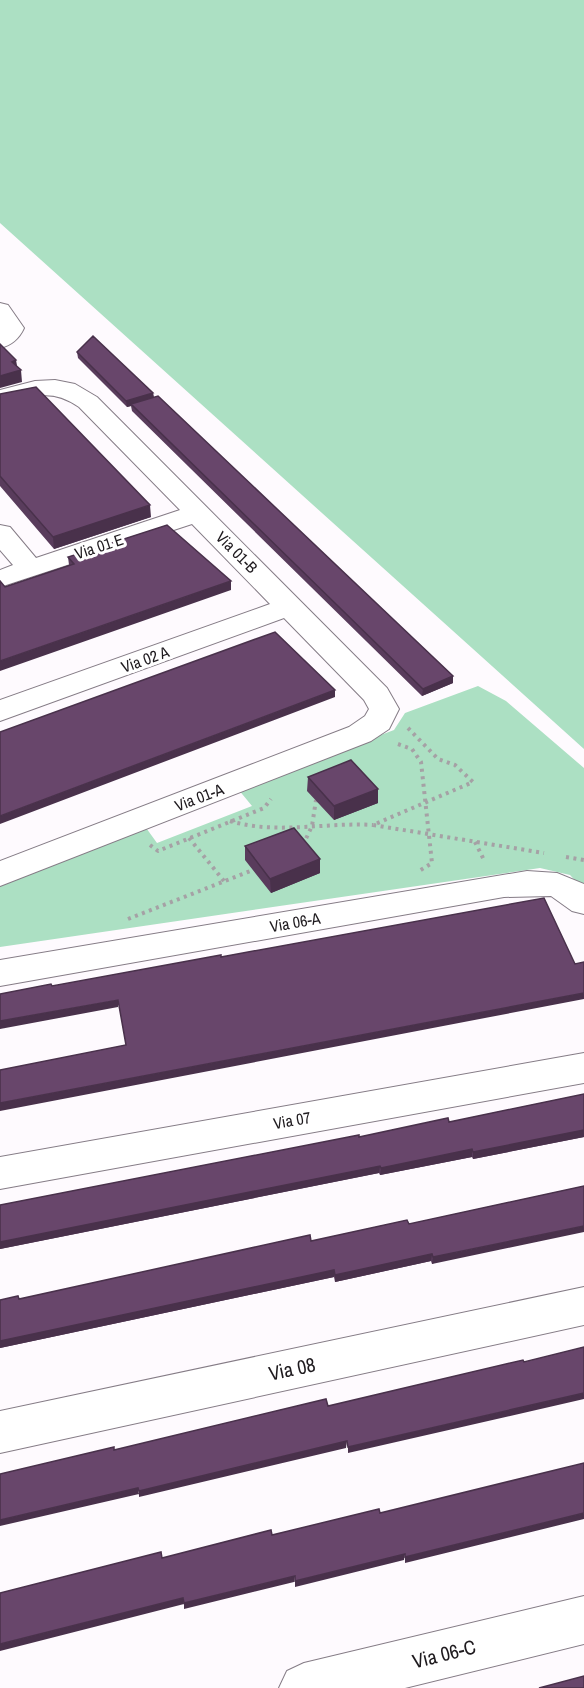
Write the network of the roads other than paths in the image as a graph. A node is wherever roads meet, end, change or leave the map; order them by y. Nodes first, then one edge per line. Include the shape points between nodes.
1 (0, 310) edge
2 (0, 341) edge
3 (0, 398) edge
4 (198, 513) junction
5 (0, 533) edge
6 (31, 568) junction
7 (0, 579) edge
8 (290, 606) junction
9 (383, 705) joint
10 (0, 711) edge
11 (0, 874) edge
12 (584, 902) edge
13 (0, 974) edge
14 (584, 1068) edge
15 (0, 1173) edge
16 (584, 1306) edge
17 (0, 1432) edge
18 (584, 1620) edge
19 (304, 1688) edge

1 - 2 street via 13,328
3 - 4 street, Via 01-B via 52,386 72,391 88,402
4 - 6 street, Via 01 E
4 - 8 street, Via 01-B
5 - 6 street
6 - 7 street, Via 01 E
8 - 9 street, Via 01-B
8 - 10 street, Via 02 A
9 - 11 street, Via 01-A via 382,718 360,734
12 - 13 street, Via 06-A via 560,885 504,885
14 - 15 street, Via 07
16 - 17 street, Via 08
18 - 19 street, Via 06-C

